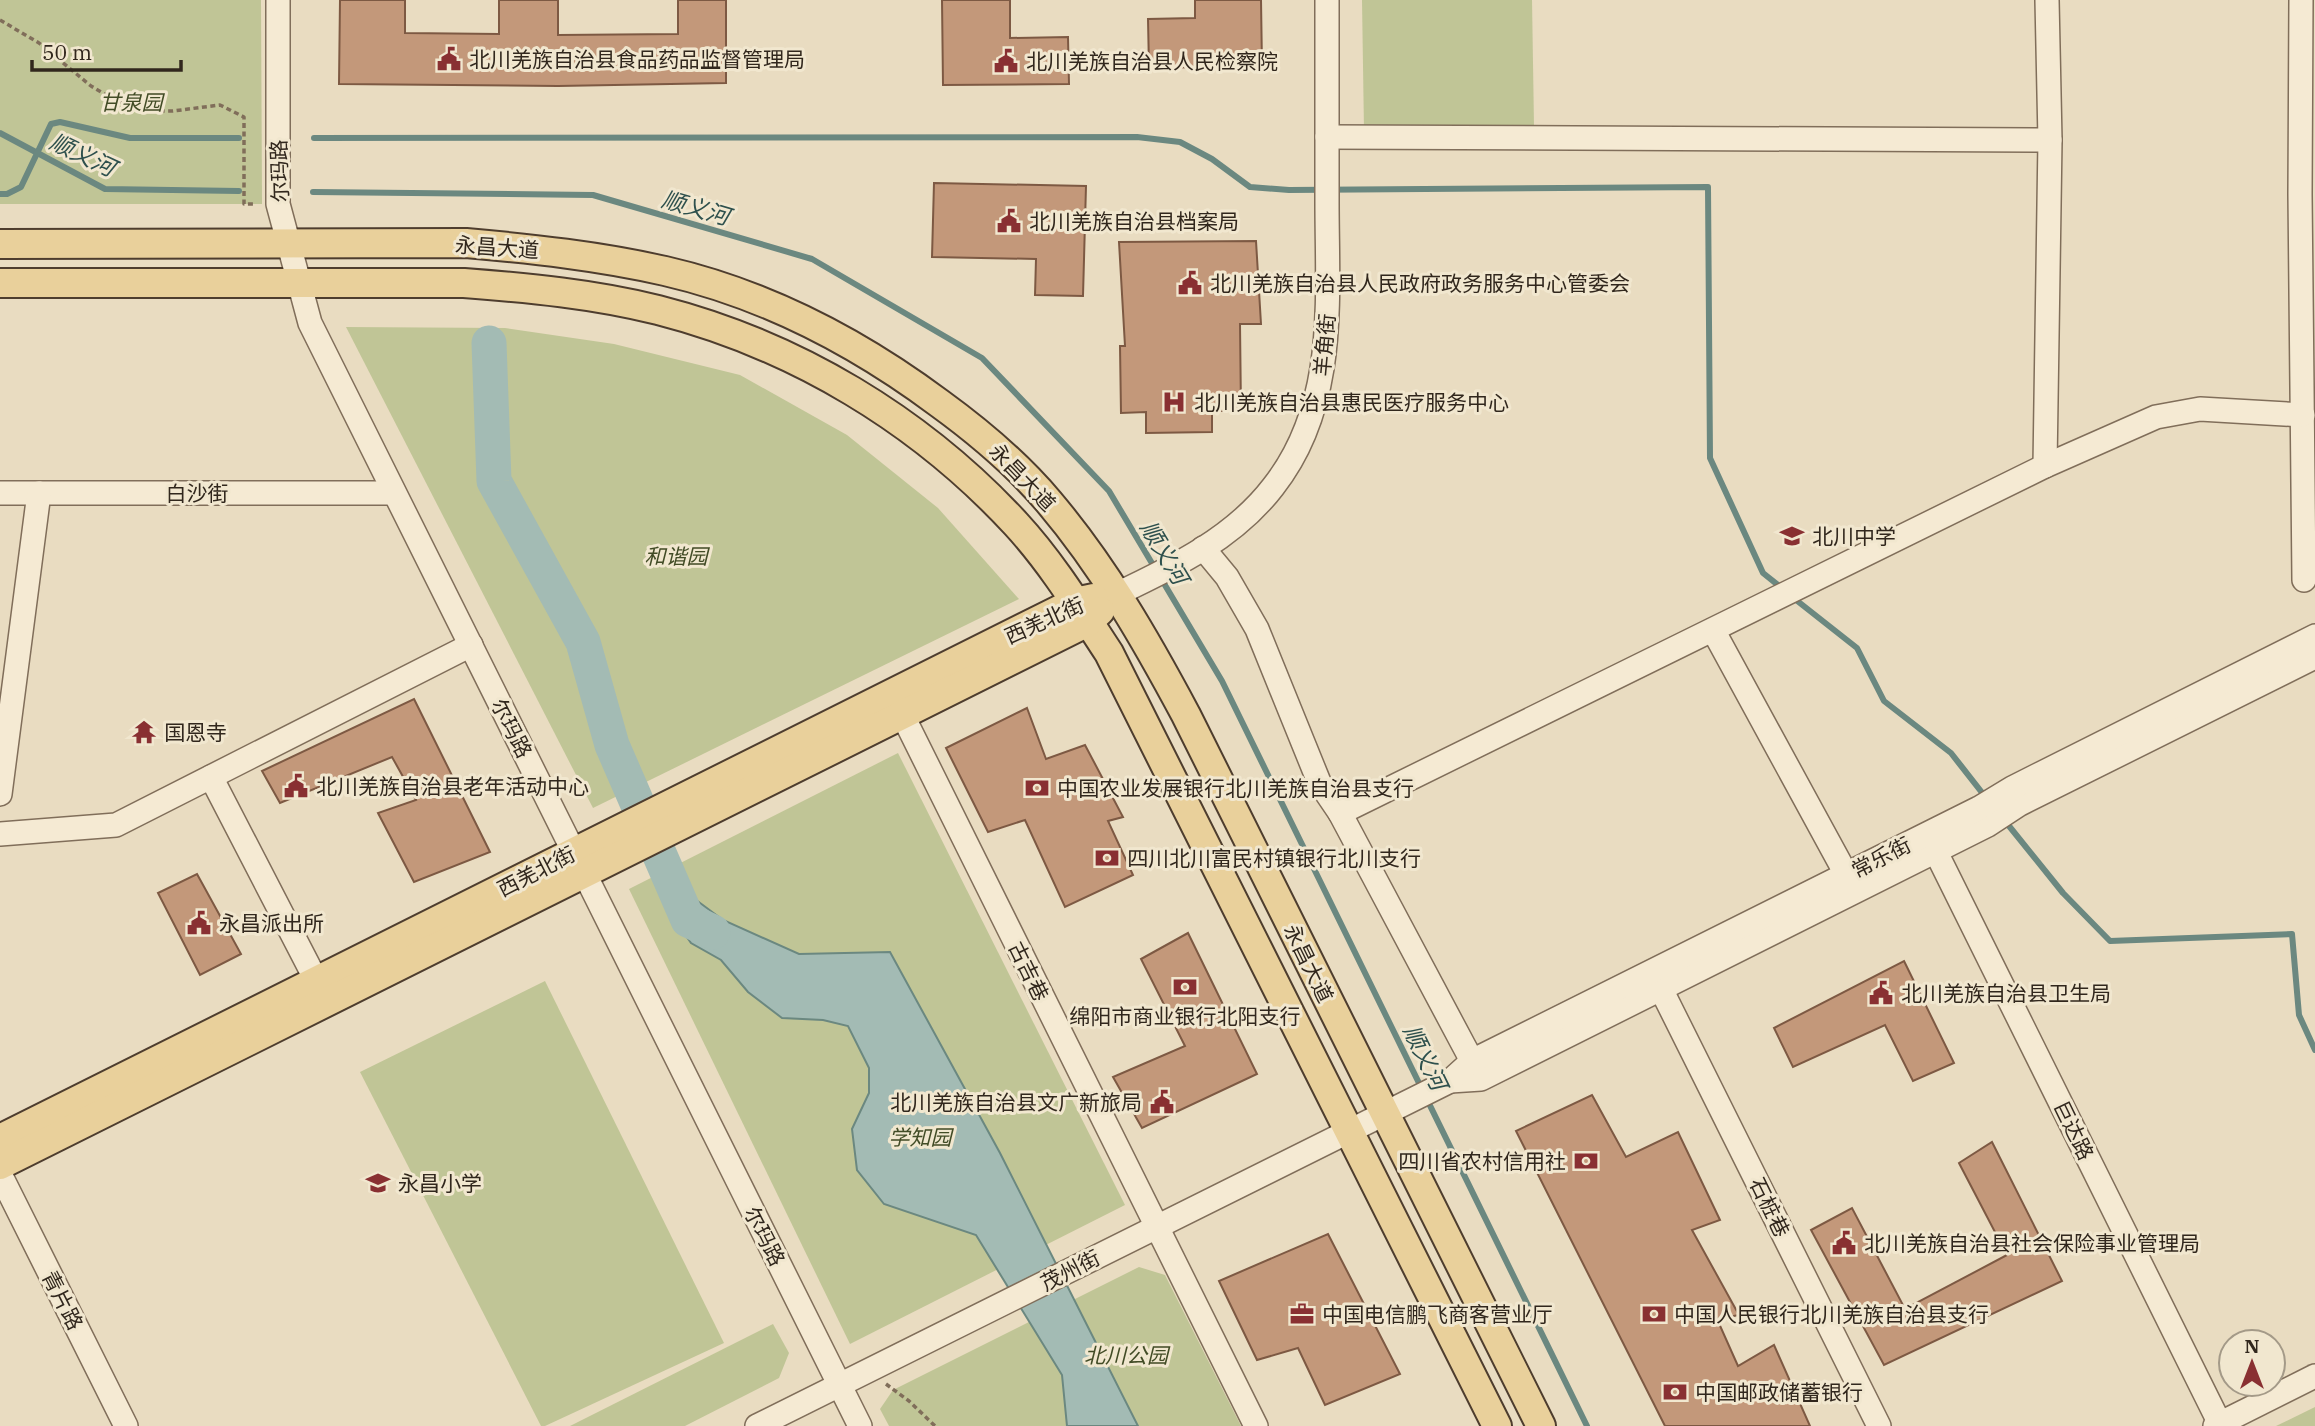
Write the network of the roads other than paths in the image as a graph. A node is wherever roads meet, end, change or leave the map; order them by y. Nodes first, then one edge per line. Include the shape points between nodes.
1 (278, 0) edge
2 (1327, 0) edge
3 (2047, 0) edge
4 (2301, 0) edge
5 (1327, 137) junction
6 (2050, 140) junction
7 (288, 243) junction
8 (0, 244) edge
9 (0, 283) edge
10 (299, 283) junction
11 (2303, 415) junction
12 (2045, 466) junction
13 (394, 492) junction
14 (0, 493) edge
15 (39, 493) junction
16 (1196, 553) junction
17 (2304, 580) dead end
18 (1117, 594) junction
19 (1081, 612) junction
20 (1713, 630) junction
21 (2315, 636) edge
22 (471, 645) junction
23 (2315, 657) edge
24 (902, 715) junction
25 (211, 777) junction
26 (0, 794) edge
27 (2016, 796) junction
28 (1340, 813) junction
29 (664, 820) junction
30 (0, 834) edge
31 (1931, 843) junction
32 (579, 862) junction
33 (1846, 874) junction
34 (317, 982) junction
35 (1661, 989) junction
36 (1472, 1061) junction
37 (1450, 1082) junction
38 (1395, 1108) junction
39 (1348, 1131) junction
40 (0, 1139) edge
41 (0, 1166) edge
42 (0, 1174) edge
43 (1156, 1227) junction
44 (2315, 1376) edge
45 (839, 1385) junction
46 (2219, 1425) edge
47 (126, 1426) edge
48 (757, 1426) edge
49 (860, 1426) edge
50 (1256, 1426) edge
51 (1497, 1426) edge
52 (1541, 1426) edge
53 (1879, 1426) edge

1 - 7 street, 尔玛路 via 278,204
2 - 5 street, 羊角街
3 - 6 street
4 - 11 street
5 - 6 street
5 - 16 street, 羊角街 via 1326,349 1319,394 1308,427 1273,487 1248,514
6 - 12 street
7 - 8 main road, 永昌大道
7 - 10 street, 尔玛路
7 - 18 main road, 永昌大道 via 466,243 602,258 666,271 781,310 895,370 999,449 1048,500
9 - 10 main road, 永昌大道
10 - 13 street, 尔玛路 via 310,323
10 - 19 main road, 永昌大道 via 464,283 528,288 656,310 765,346 873,403 972,479 1018,526
11 - 12 street via 2200,409 2156,417
11 - 17 street
12 - 20 street
13 - 15 street, 白沙街
13 - 22 street, 尔玛路
14 - 15 street, 白沙街
15 - 26 street
16 - 18 street, 羊角街
16 - 28 street via 1227,577 1257,629 1320,782
18 - 19 main road, 西羌北街
18 - 38 main road, 永昌大道 via 1144,636
19 - 24 main road, 西羌北街
19 - 29 main road, 西羌北街
19 - 39 main road, 永昌大道 via 1109,653 1149,730
20 - 28 street
20 - 33 street
21 - 27 street, 常乐街
22 - 25 street
22 - 32 street, 尔玛路
23 - 27 street, 常乐街
24 - 29 main road, 西羌北街
24 - 43 street, 古吉巷
25 - 30 street via 116,825
25 - 34 street
27 - 31 street, 常乐街
28 - 36 street
29 - 32 main road, 西羌北街
31 - 33 street, 常乐街
31 - 35 street, 常乐街
31 - 46 street, 巨达路
32 - 34 main road, 西羌北街
32 - 41 main road, 西羌北街
32 - 45 street, 尔玛路
33 - 36 street, 常乐街
34 - 40 main road, 西羌北街
35 - 37 street, 常乐街 via 1481,1079
35 - 53 street, 石桩巷
36 - 37 street, 常乐街
37 - 38 street, 常乐街
38 - 39 street, 茂州街
38 - 52 main road, 永昌大道
39 - 43 street, 茂州街
39 - 51 main road, 永昌大道
42 - 47 street, 青片路
43 - 45 street, 茂州街
43 - 50 street, 古吉巷
44 - 46 street
45 - 48 street, 茂州街
45 - 49 street, 尔玛路

